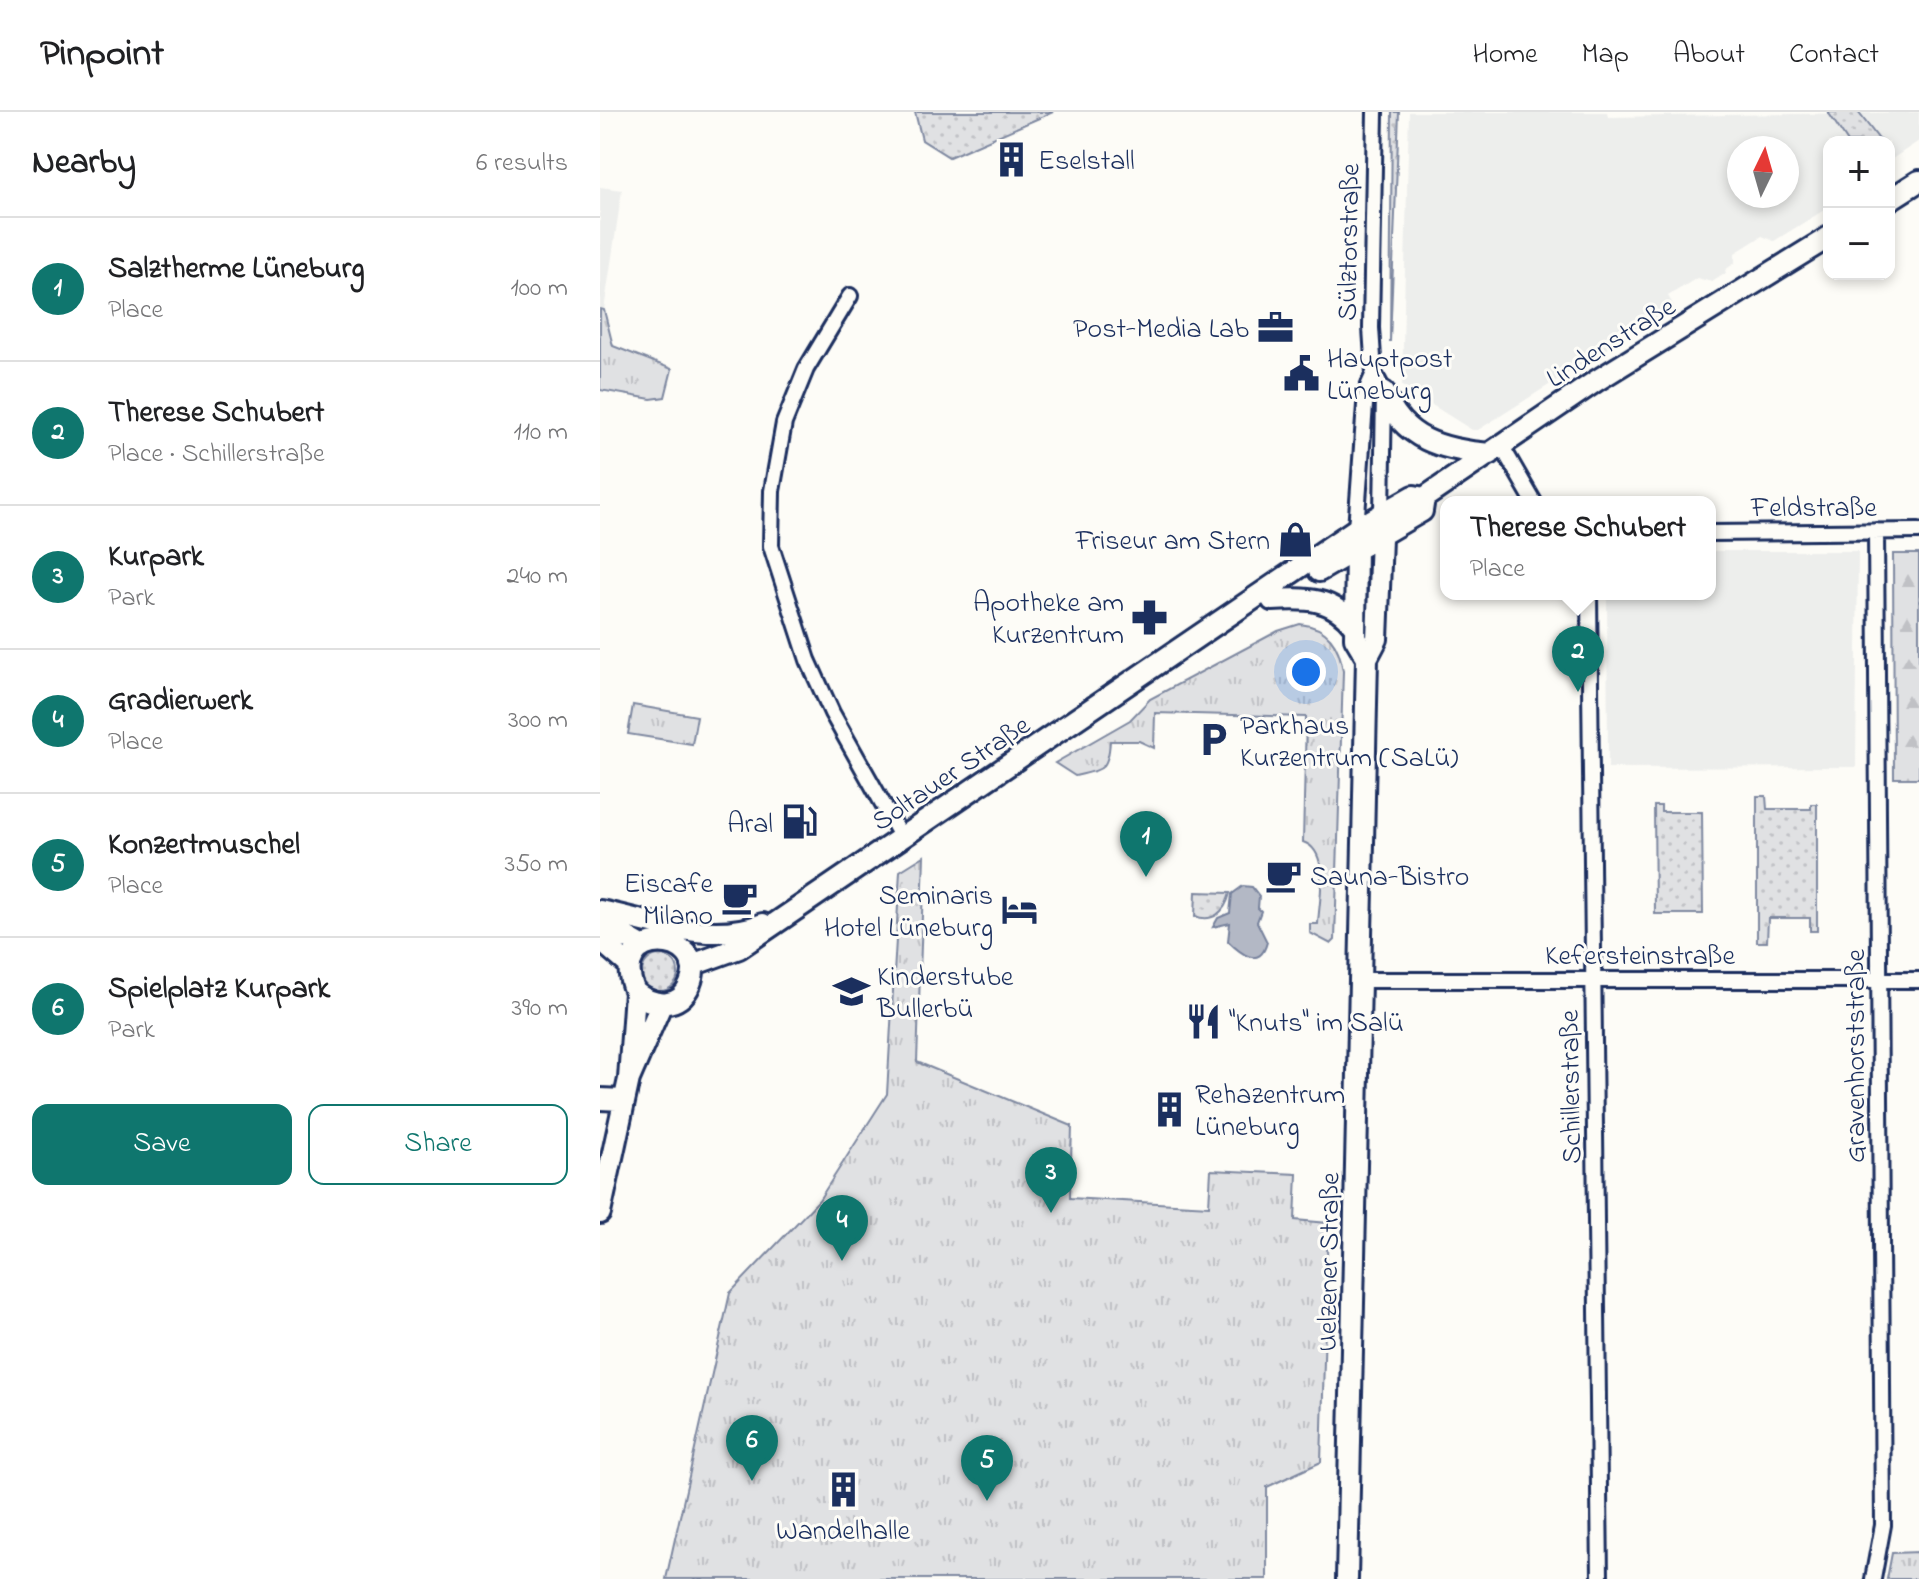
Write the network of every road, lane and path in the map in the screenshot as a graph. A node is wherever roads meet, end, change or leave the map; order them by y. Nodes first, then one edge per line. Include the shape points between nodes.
1 (1375, 112) edge
2 (1919, 181) edge
3 (1895, 196) edge
4 (1823, 241) edge
5 (850, 296) dead end
6 (1374, 373) junction
7 (1384, 392) junction
8 (1495, 450) junction
9 (1530, 496) edge
10 (1424, 498) junction
11 (1382, 513) junction
12 (1356, 529) junction
13 (1876, 531) junction
14 (1919, 531) edge
15 (1716, 533) edge
16 (1381, 535) junction
17 (1355, 550) junction
18 (1272, 600) junction
19 (1589, 600) edge
20 (1233, 614) junction
21 (1355, 627) junction
22 (1367, 658) junction
23 (902, 838) junction
24 (600, 911) edge
25 (786, 916) junction
26 (600, 922) edge
27 (600, 940) edge
28 (642, 946) junction
29 (629, 965) junction
30 (692, 965) junction
31 (1369, 980) junction
32 (1594, 980) junction
33 (1880, 980) junction
34 (1919, 980) edge
35 (635, 992) junction
36 (661, 1005) junction
37 (629, 1079) junction
38 (600, 1099) edge
39 (623, 1100) junction
40 (600, 1213) edge
41 (1347, 1579) edge
42 (1600, 1579) edge
43 (1873, 1579) edge

1 - 6 street, Sülztorstraße
2 - 3 main road
4 - 8 main road, Lindenstraße
5 - 23 street via 806,369 784,423 772,491 771,546 808,660
6 - 7 street, Sülztorstraße
6 - 12 street, Sülztorstraße via 1366,391
7 - 8 main road via 1404,426 1427,443
7 - 11 street, Sülztorstraße
8 - 9 street
8 - 10 main road, Lindenstraße
10 - 11 main road, Lindenstraße via 1414,496
10 - 16 main road, Lindenstraße via 1422,511
11 - 12 main road, Lindenstraße
11 - 16 main road, Uelzener Straße
12 - 17 main road, Uelzener Straße
12 - 20 main road, Soltauer Straße
13 - 14 street, Feldstraße
13 - 15 street, Feldstraße
13 - 33 street, Gravenhorststraße
16 - 17 main road, Soltauer Straße
16 - 22 main road, Uelzener Straße via 1377,639
17 - 18 main road, Soltauer Straße
17 - 21 main road, Uelzener Straße
18 - 20 main road, Soltauer Straße via 1250,613
18 - 21 main road via 1321,601 1340,610
19 - 32 street, Schillerstraße
20 - 23 main road, Soltauer Straße
21 - 22 main road, Uelzener Straße
22 - 31 main road, Uelzener Straße
23 - 25 main road, Soltauer Straße
24 - 25 main road via 723,933
25 - 30 main road, Soltauer Straße via 739,948
26 - 28 main road
27 - 29 main road
28 - 29 main road
28 - 30 main road via 672,943
29 - 35 main road
30 - 36 main road via 686,993
31 - 32 street, Kefersteinstraße
31 - 41 main road, Uelzener Straße
32 - 33 street, Kefersteinstraße
32 - 42 street, Schillerstraße
33 - 34 street, Kefersteinstraße
33 - 43 street, Gravenhorststraße via 1883,1525
35 - 36 main road
35 - 37 main road
36 - 37 main road
37 - 39 main road
38 - 39 main road
39 - 40 main road

